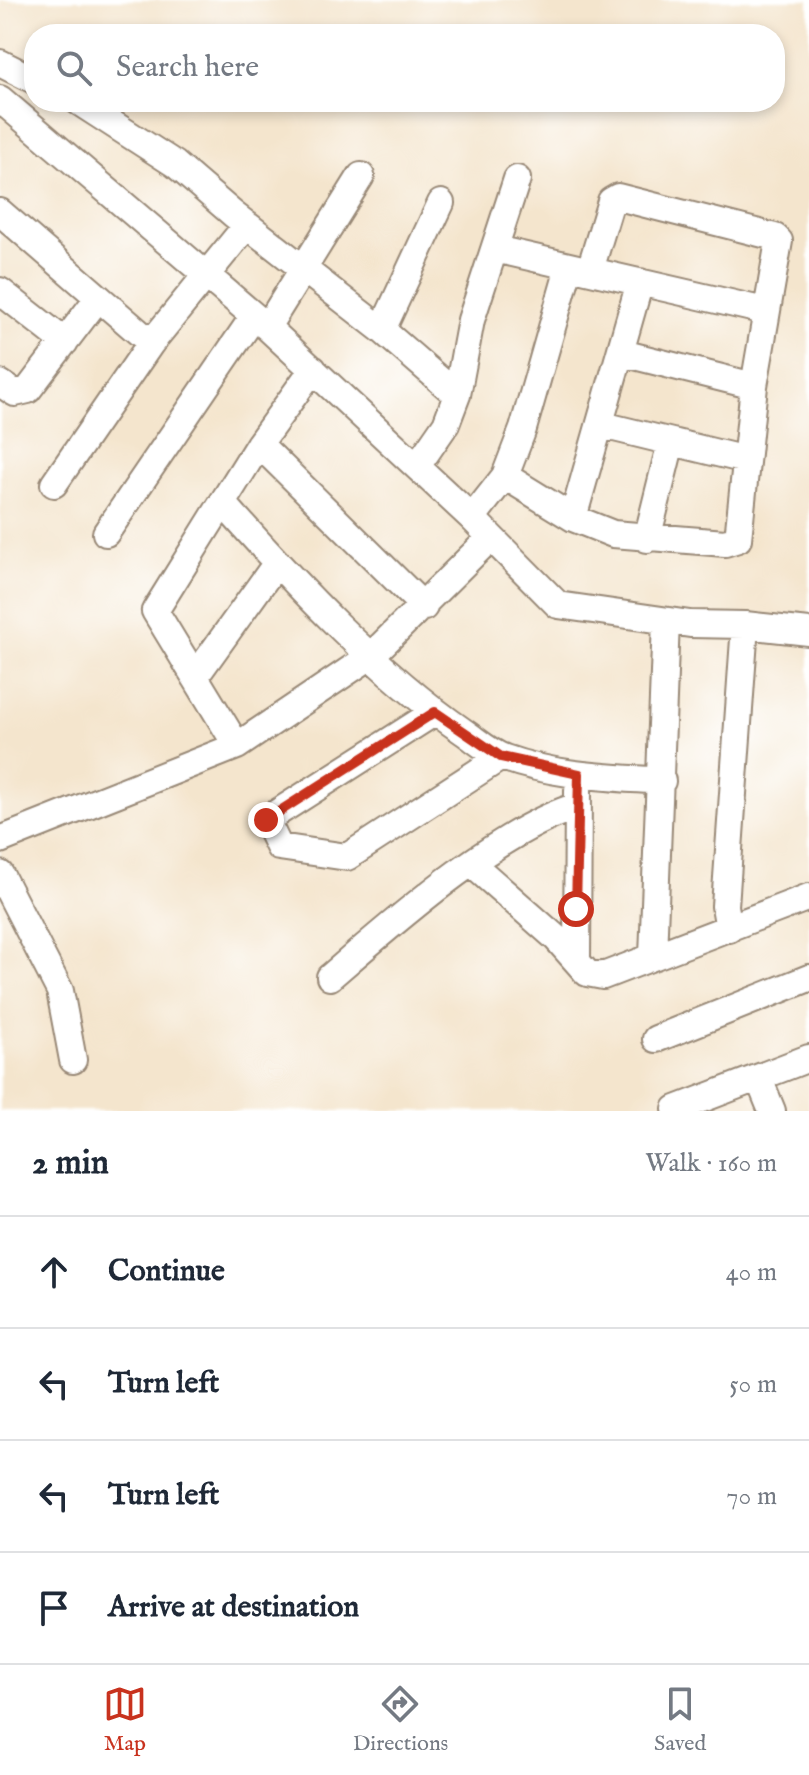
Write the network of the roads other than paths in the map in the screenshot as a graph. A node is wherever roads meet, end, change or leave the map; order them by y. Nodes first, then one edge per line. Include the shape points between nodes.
1 (0, 63) edge
2 (24, 75) edge
3 (0, 99) edge
4 (94, 112) edge
5 (361, 176) dead end
6 (517, 179) dead end
7 (441, 203) dead end
8 (0, 212) edge
9 (247, 225) junction
10 (495, 249) junction
11 (303, 265) junction
12 (580, 269) junction
13 (206, 277) junction
14 (640, 282) junction
15 (0, 291) edge
16 (98, 298) junction
17 (765, 311) junction
18 (261, 321) junction
19 (382, 330) junction
20 (65, 342) junction
21 (151, 343) junction
22 (622, 353) junction
23 (313, 369) junction
24 (0, 383) edge
25 (754, 386) junction
26 (457, 395) junction
27 (602, 425) junction
28 (671, 442) junction
29 (259, 444) junction
30 (746, 460) junction
31 (417, 466) junction
32 (505, 476) junction
33 (54, 484) dead end
34 (224, 504) junction
35 (472, 518) junction
36 (573, 518) junction
37 (106, 533) dead end
38 (490, 538) junction
39 (647, 539) junction
40 (276, 564) junction
41 (424, 607) junction
42 (666, 621) junction
43 (745, 625) junction
44 (809, 632) edge
45 (372, 655) junction
46 (195, 677) junction
47 (435, 712) junction
48 (237, 746) junction
49 (501, 757) junction
50 (579, 774) junction
51 (662, 781) junction
52 (578, 806) junction
53 (0, 840) edge
54 (472, 864) junction
55 (0, 874) edge
56 (809, 897) edge
57 (729, 929) junction
58 (653, 956) junction
59 (577, 961) junction
60 (330, 977) dead end
61 (809, 978) edge
62 (656, 1039) dead end
63 (809, 1058) edge
64 (73, 1060) dead end
65 (759, 1079) junction
66 (676, 1109) dead end
67 (772, 1111) edge

1 - 2 street
3 - 13 street
4 - 9 street via 175,164
5 - 11 street
6 - 10 street
7 - 19 street
8 - 16 street
9 - 11 street
9 - 13 street
10 - 12 street
10 - 26 street via 471,320
11 - 18 street
11 - 19 street
12 - 14 street
12 - 17 street via 611,201 618,197 775,237 779,241
12 - 32 street
13 - 18 street
13 - 21 street
14 - 17 street
14 - 22 street
15 - 20 street
16 - 20 street
16 - 21 street
17 - 25 street
18 - 23 street
18 - 37 street
19 - 26 street
20 - 24 street via 28,390 15,393
21 - 33 street
22 - 25 street
22 - 27 street
23 - 29 street
23 - 31 street
25 - 30 street
26 - 31 street via 446,424
27 - 28 street
27 - 36 street
28 - 30 street
28 - 39 street
29 - 34 street
29 - 41 street
30 - 39 street via 738,539
31 - 35 street
32 - 35 street
32 - 36 street
34 - 40 street
34 - 46 street via 155,611
35 - 38 street
36 - 39 street via 613,534
38 - 41 street
38 - 42 street via 558,605
40 - 45 street
40 - 46 street
41 - 45 street
42 - 43 street
42 - 51 street
43 - 44 street
43 - 57 street via 725,906
45 - 47 street
45 - 48 street
46 - 48 street
47 - 49 street
47 - 49 street via 266,820 279,847 347,857
48 - 53 street
49 - 50 street
50 - 51 street
50 - 52 street
51 - 58 street
52 - 54 street via 553,814
52 - 59 street
54 - 59 street
54 - 60 street
55 - 64 street via 60,991
56 - 57 street
57 - 58 street
58 - 59 street via 603,976 587,973
61 - 62 street
63 - 65 street
65 - 66 street
65 - 67 street

